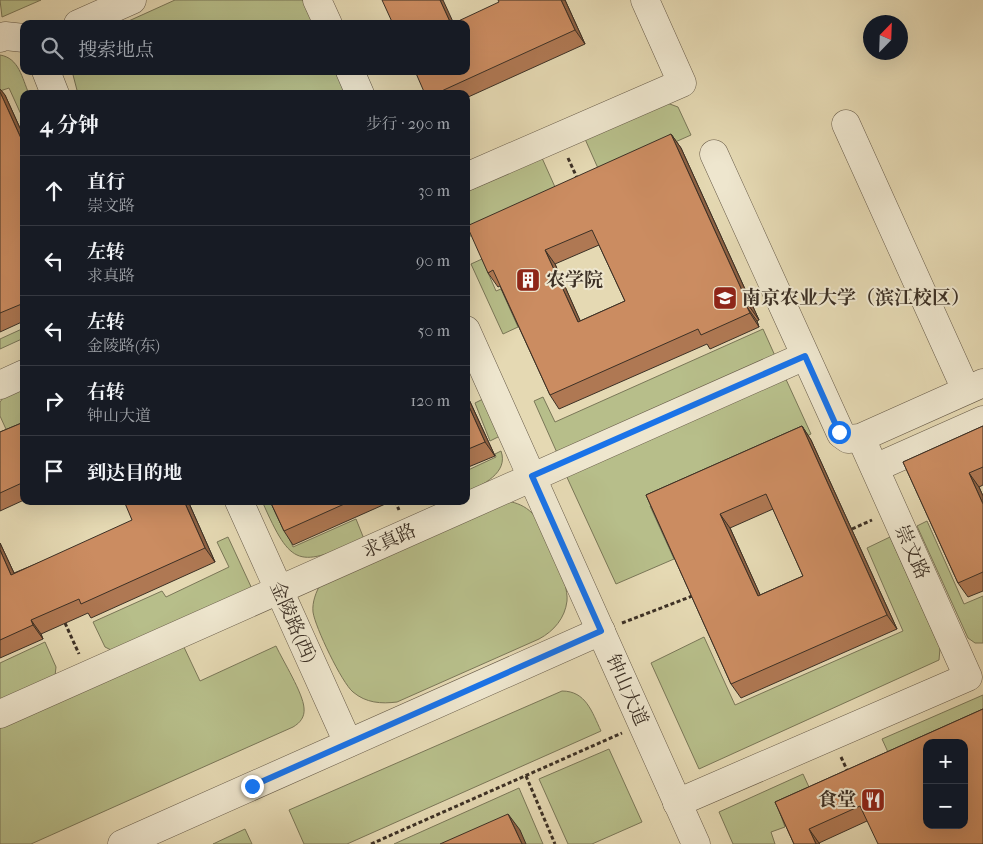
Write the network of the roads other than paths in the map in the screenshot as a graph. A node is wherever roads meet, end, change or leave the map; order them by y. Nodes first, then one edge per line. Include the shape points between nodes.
1 (129, 0) edge
2 (318, 0) edge
3 (645, 0) edge
4 (86, 20) edge
5 (326, 20) edge
6 (0, 38) edge
7 (20, 38) edge
8 (48, 75) edge
9 (352, 75) edge
10 (53, 90) edge
11 (358, 90) edge
12 (846, 124) dead end
13 (714, 154) dead end
14 (470, 175) edge
15 (470, 339) edge
16 (805, 356) junction
17 (20, 376) edge
18 (0, 385) edge
19 (974, 387) edge
20 (983, 420) edge
21 (861, 438) junction
22 (875, 468) junction
23 (532, 476) junction
24 (470, 504) edge
25 (241, 505) edge
26 (468, 505) edge
27 (279, 590) junction
28 (601, 631) junction
29 (0, 714) edge
30 (348, 743) junction
31 (677, 803) junction
32 (122, 844) edge
33 (696, 844) edge

1 - 4 lane
2 - 5 lane
3 - 14 lane via 682,83
6 - 7 lane
8 - 10 lane
9 - 11 lane
12 - 19 lane
13 - 16 lane
15 - 23 lane
16 - 21 lane via 839,432 848,439
16 - 23 lane, 求真路
17 - 18 lane
19 - 21 lane
20 - 22 lane
21 - 22 lane, 崇文路
22 - 31 lane, 崇文路 via 968,677
23 - 24 lane, 求真路
23 - 28 lane
25 - 27 lane, 金陵路(西)
26 - 27 lane, 求真路
27 - 29 lane, 求真路
27 - 30 lane, 金陵路(西)
28 - 30 lane, 钟山大道
28 - 31 lane, 钟山大道
30 - 32 lane, 钟山大道
31 - 33 lane, 钟山大道

